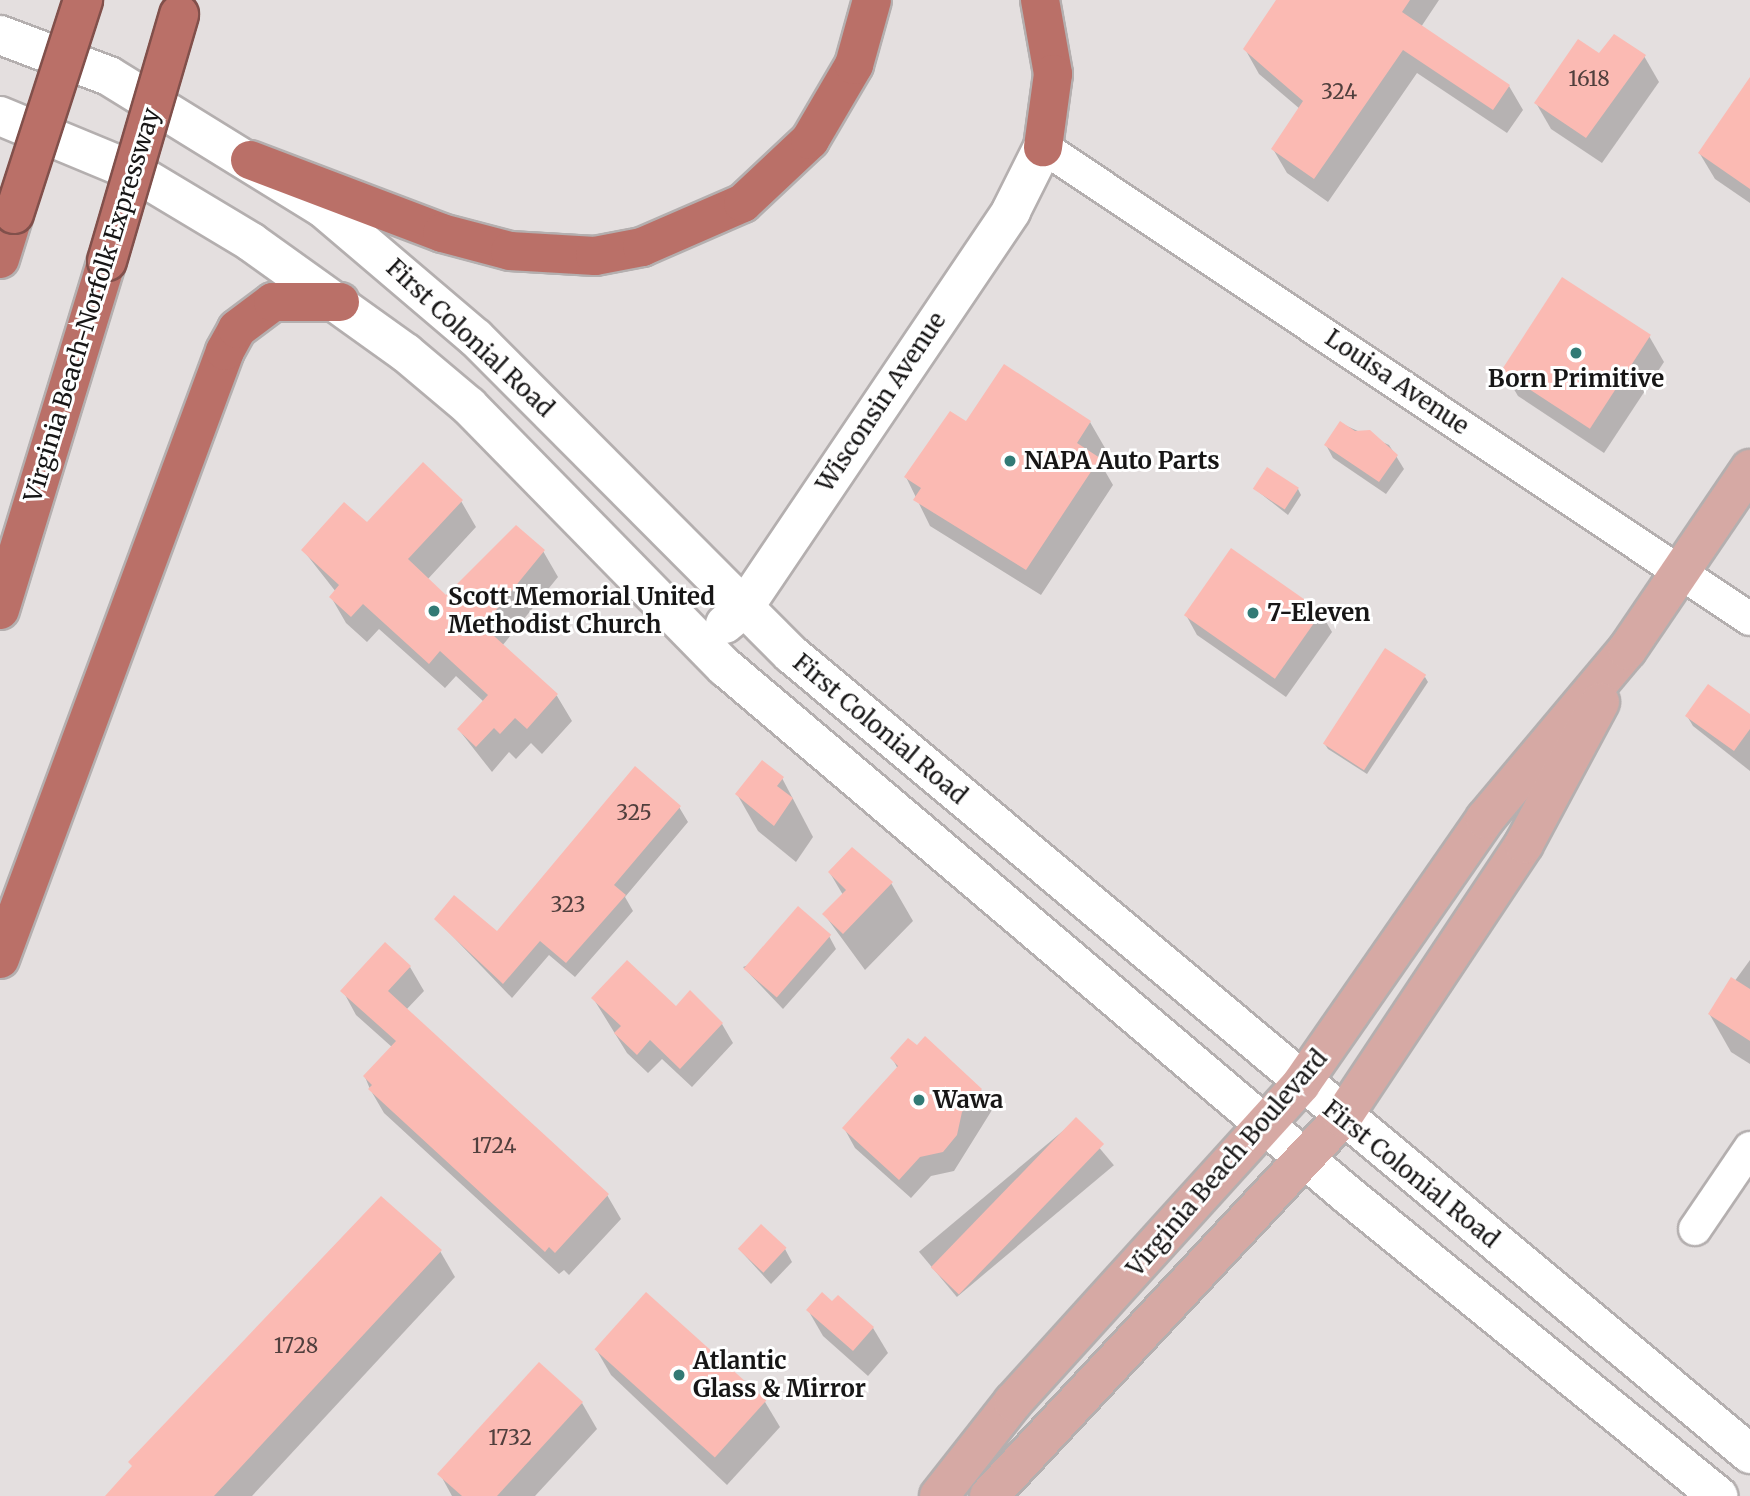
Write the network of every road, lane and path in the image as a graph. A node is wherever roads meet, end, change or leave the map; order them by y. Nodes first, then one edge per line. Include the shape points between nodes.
1 (83, 0) edge
2 (872, 0) edge
3 (1041, 0) edge
4 (181, 7) edge
5 (0, 35) edge
6 (0, 116) edge
7 (1043, 147) junction
8 (250, 160) junction
9 (0, 260) edge
10 (341, 302) junction
11 (1750, 469) edge
12 (1681, 571) junction
13 (743, 609) junction
14 (0, 610) edge
15 (1750, 619) edge
16 (702, 643) junction
17 (1627, 650) junction
18 (0, 959) edge
19 (1301, 1084) junction
20 (1342, 1118) junction
21 (1266, 1125) junction
22 (1750, 1148) edge
23 (1307, 1160) junction
24 (1695, 1229) dead end
25 (1750, 1454) edge
26 (939, 1496) edge
27 (989, 1496) edge
28 (1718, 1496) edge

1 - 9 highway, bridge
2 - 8 highway via 854,65 810,140 743,203 642,247 595,257 510,251 442,233
3 - 7 highway via 1053,74
4 - 14 highway, Virginia Beach-Norfolk Expressway, bridge
5 - 8 main road, First Colonial Road via 109,76
6 - 10 main road, First Colonial Road via 133,171
7 - 12 street, Louisa Avenue
7 - 13 main road, Wisconsin Avenue via 1011,211
8 - 13 main road, First Colonial Road via 323,208 412,280
10 - 16 main road, First Colonial Road via 469,406
10 - 18 highway via 273,302 237,329 225,351
11 - 12 main road, Virginia Beach Boulevard
12 - 15 street, Louisa Avenue
12 - 17 main road, Virginia Beach Boulevard
13 - 16 main road, Wisconsin Avenue
13 - 19 main road, First Colonial Road
16 - 21 main road, First Colonial Road
17 - 19 main road, Virginia Beach Boulevard via 1516,777
17 - 20 main road, Virginia Beach Boulevard via 1550,801
19 - 20 main road, First Colonial Road
19 - 21 main road, Virginia Beach Boulevard
20 - 23 main road, Virginia Beach Boulevard
20 - 25 main road, First Colonial Road
21 - 23 main road, First Colonial Road
21 - 26 main road, Virginia Beach Boulevard via 1019,1395
22 - 24 street
23 - 27 main road, Virginia Beach Boulevard
23 - 28 main road, First Colonial Road

